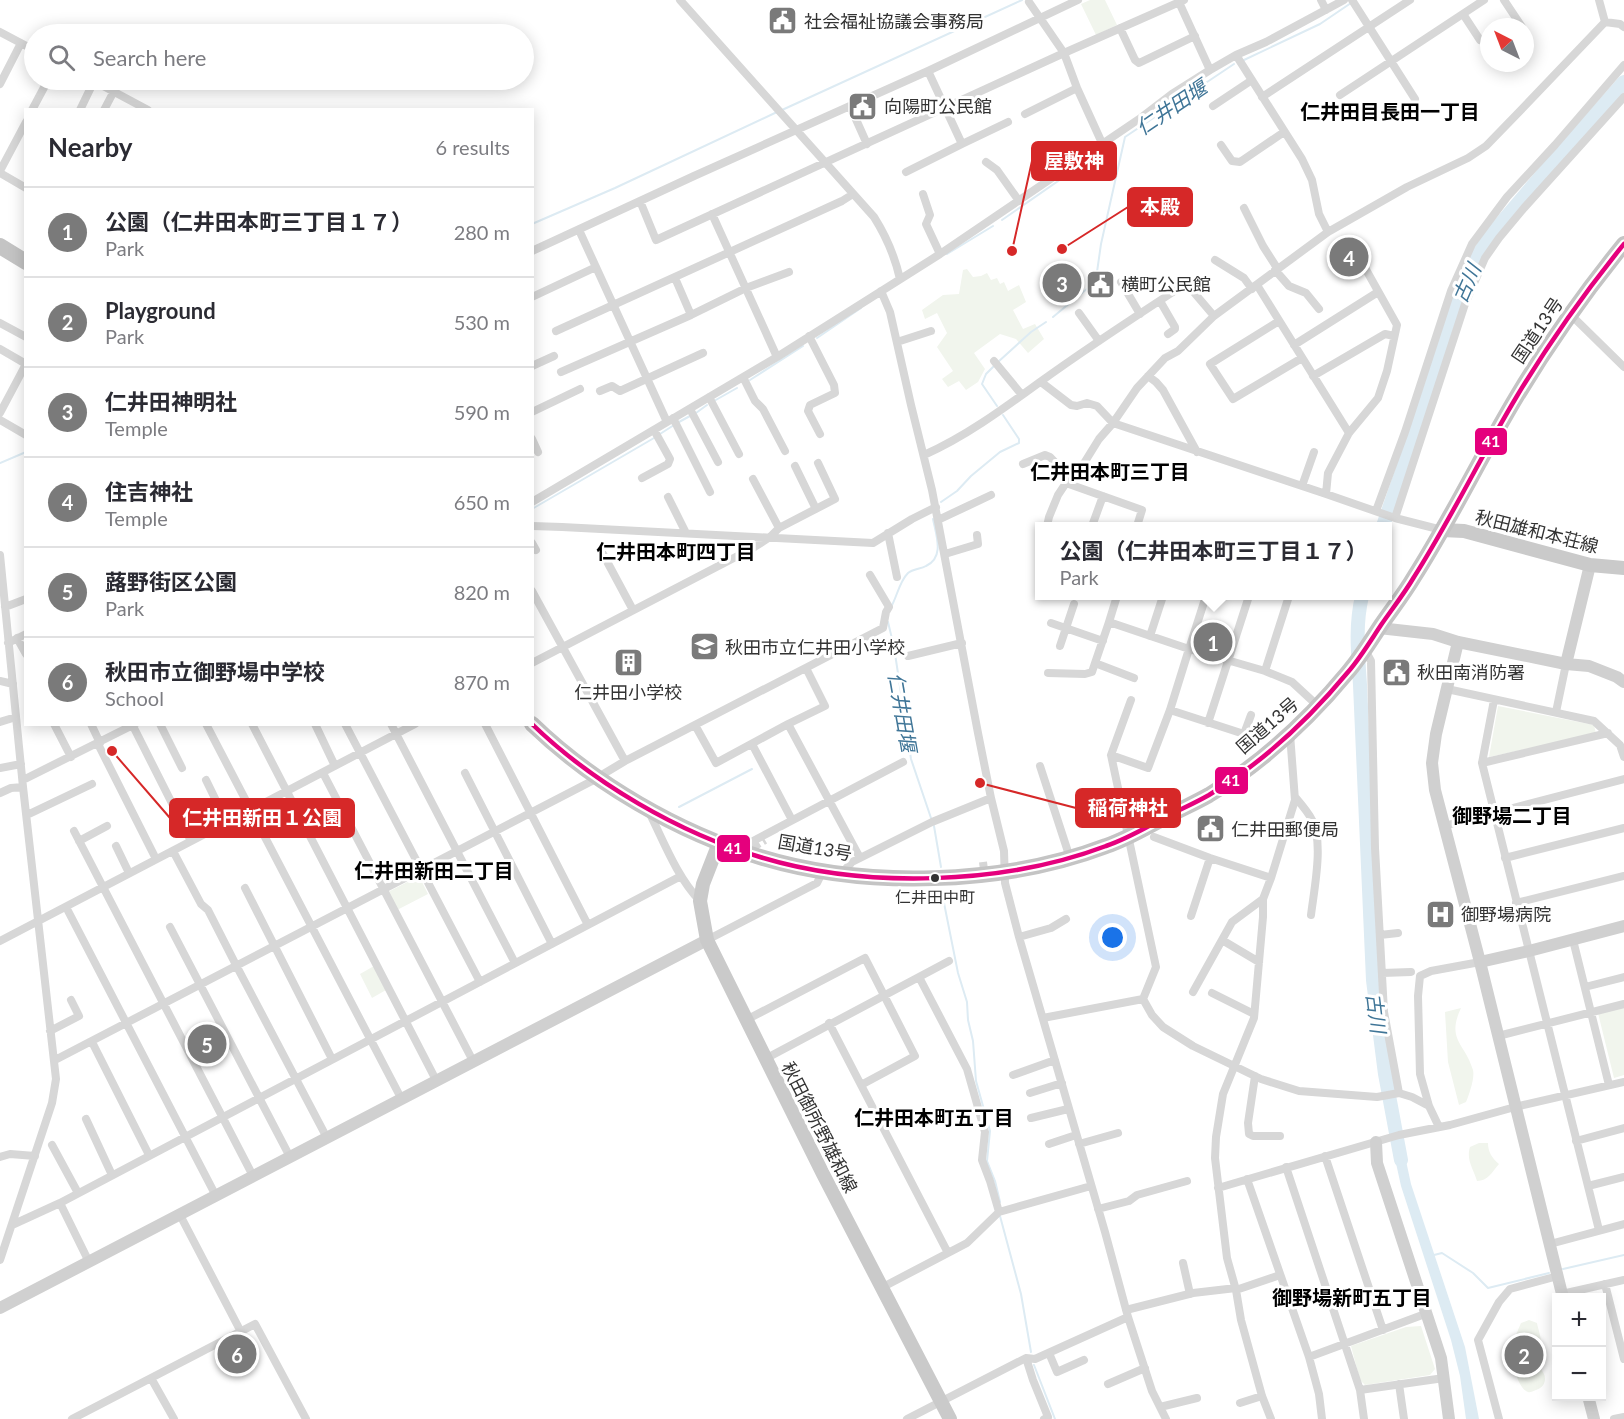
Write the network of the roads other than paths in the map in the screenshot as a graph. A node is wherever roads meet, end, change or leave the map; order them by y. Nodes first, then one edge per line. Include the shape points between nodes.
1 (680, 0) edge
2 (1078, 0) edge
3 (1322, 0) edge
4 (1344, 0) edge
5 (1352, 0) edge
6 (1410, 0) edge
7 (1484, 0) edge
8 (1504, 0) edge
9 (1599, 0) edge
10 (1181, 1) edge
11 (1029, 2) dead end
12 (1326, 10) junction
13 (1463, 14) junction
14 (1041, 17) junction
15 (1516, 18) edge
16 (1605, 22) junction
17 (1369, 27) junction
18 (1624, 27) edge
19 (1120, 28) junction
20 (0, 32) edge
21 (1195, 36) junction
22 (1480, 40) dead end
23 (21, 43) junction
24 (24, 45) edge
25 (1064, 53) junction
26 (1236, 55) junction
27 (1392, 61) junction
28 (1624, 65) edge
29 (928, 70) junction
30 (1210, 70) junction
31 (1252, 80) junction
32 (0, 84) edge
33 (1077, 88) junction
34 (43, 90) edge
35 (89, 90) edge
36 (114, 91) joint
37 (1340, 95) dead end
38 (1262, 97) junction
39 (1624, 97) edge
40 (1415, 99) dead end
41 (850, 106) junction
42 (1213, 106) dead end
43 (33, 108) edge
44 (81, 108) edge
45 (105, 108) edge
46 (144, 108) edge
47 (945, 108) junction
48 (1025, 114) dead end
49 (1008, 122) dead end
50 (24, 126) edge
51 (796, 131) junction
52 (1284, 132) junction
53 (867, 144) junction
54 (962, 144) junction
55 (1102, 144) junction
56 (1221, 145) dead end
57 (986, 162) dead end
58 (826, 163) junction
59 (0, 172) edge
60 (906, 172) dead end
61 (24, 187) edge
62 (853, 194) junction
63 (923, 194) dead end
64 (640, 201) junction
65 (1019, 201) junction
66 (1244, 208) dead end
67 (712, 214) junction
68 (579, 230) junction
69 (1328, 232) junction
70 (1624, 244) edge
71 (0, 246) edge
72 (534, 250) edge
73 (730, 253) junction
74 (940, 254) junction
75 (1215, 260) dead end
76 (24, 261) edge
77 (1364, 266) dead end
78 (596, 267) junction
79 (1276, 269) junction
80 (789, 272) dead end
81 (675, 278) junction
82 (900, 279) junction
83 (1121, 282) dead end
84 (1254, 287) junction
85 (746, 288) junction
86 (881, 291) junction
87 (1378, 292) junction
88 (534, 296) edge
89 (1160, 301) junction
90 (614, 306) junction
91 (1319, 309) dead end
92 (1079, 313) dead end
93 (1140, 314) junction
94 (1570, 314) junction
95 (691, 315) junction
96 (1214, 316) junction
97 (1279, 321) junction
98 (0, 323) edge
99 (556, 331) dead end
100 (931, 331) dead end
101 (1168, 334) dead end
102 (24, 336) edge
103 (809, 336) junction
104 (1394, 336) junction
105 (1098, 341) junction
106 (897, 342) junction
107 (631, 343) junction
108 (1294, 345) junction
109 (0, 349) edge
110 (703, 353) dead end
111 (554, 356) dead end
112 (777, 357) junction
113 (1302, 358) junction
114 (24, 363) edge
115 (996, 364) dead end
116 (534, 365) edge
117 (1624, 367) edge
118 (24, 368) edge
119 (561, 372) dead end
120 (1148, 376) junction
121 (1313, 376) junction
122 (742, 377) junction
123 (647, 378) junction
124 (1041, 382) junction
125 (580, 389) dead end
126 (600, 391) dead end
127 (1022, 395) junction
128 (709, 397) junction
129 (690, 409) junction
130 (534, 411) edge
131 (0, 413) edge
132 (0, 420) edge
133 (670, 420) junction
134 (1113, 423) junction
135 (654, 430) junction
136 (1349, 433) junction
137 (24, 434) edge
138 (820, 434) dead end
139 (534, 443) edge
140 (785, 451) dead end
141 (538, 452) dead end
142 (1197, 452) junction
143 (1314, 452) dead end
144 (739, 454) dead end
145 (924, 455) junction
146 (718, 462) dead end
147 (818, 463) dead end
148 (1023, 464) dead end
149 (795, 466) dead end
150 (642, 478) dead end
151 (753, 479) dead end
152 (1068, 480) junction
153 (1302, 486) junction
154 (710, 492) dead end
155 (1326, 494) junction
156 (991, 495) dead end
157 (1103, 496) junction
158 (668, 497) dead end
159 (534, 501) edge
160 (936, 507) junction
161 (816, 509) junction
162 (1377, 511) junction
163 (1394, 517) junction
164 (938, 520) junction
165 (1048, 522) edge
166 (1093, 522) edge
167 (1138, 522) edge
168 (534, 526) edge
169 (779, 528) junction
170 (1442, 530) junction
171 (686, 533) junction
172 (888, 533) junction
173 (977, 535) dead end
174 (770, 537) junction
175 (603, 554) dead end
176 (945, 554) junction
177 (0, 555) edge
178 (1590, 565) junction
179 (1624, 568) edge
180 (870, 575) dead end
181 (897, 577) dead end
182 (534, 595) edge
183 (24, 600) edge
184 (1116, 600) edge
185 (1162, 600) edge
186 (1205, 600) edge
187 (1248, 600) edge
188 (1288, 600) edge
189 (1074, 604) dead end
190 (5, 608) junction
191 (633, 610) junction
192 (1109, 622) junction
193 (1051, 623) dead end
194 (1066, 628) junction
195 (1379, 628) junction
196 (21, 636) edge
197 (1150, 636) junction
198 (1102, 641) junction
199 (1458, 642) junction
200 (8, 643) junction
201 (962, 643) junction
202 (1060, 646) dead end
203 (562, 647) junction
204 (1189, 649) junction
205 (1364, 650) junction
206 (908, 656) dead end
207 (1227, 661) junction
208 (534, 662) edge
209 (1095, 663) junction
210 (1566, 664) junction
211 (806, 668) junction
212 (1265, 672) junction
213 (1048, 673) dead end
214 (1134, 678) dead end
215 (0, 681) edge
216 (1624, 682) edge
217 (13, 684) junction
218 (1447, 689) junction
219 (1131, 700) dead end
220 (1494, 700) junction
221 (1318, 706) junction
222 (1170, 710) junction
223 (1556, 712) junction
224 (1251, 714) dead end
225 (16, 717) junction
226 (0, 722) edge
227 (1208, 723) junction
228 (788, 724) junction
229 (695, 725) junction
230 (55, 726) edge
231 (92, 726) edge
232 (132, 726) edge
233 (134, 726) edge
234 (161, 726) edge
235 (207, 726) edge
236 (253, 726) edge
237 (316, 726) edge
238 (346, 726) edge
239 (392, 726) edge
240 (411, 726) edge
241 (486, 726) edge
242 (534, 726) edge
243 (1290, 733) junction
244 (1608, 733) junction
245 (396, 734) junction
246 (99, 743) junction
247 (752, 744) junction
248 (360, 753) junction
249 (1111, 755) junction
250 (71, 757) junction
251 (1624, 757) edge
252 (625, 761) junction
253 (903, 762) dead end
254 (1482, 763) junction
255 (21, 764) junction
256 (335, 766) junction
257 (1040, 766) dead end
258 (0, 768) edge
259 (182, 768) dead end
260 (323, 772) junction
261 (465, 773) dead end
262 (598, 777) junction
263 (1624, 779) edge
264 (206, 780) dead end
265 (23, 784) junction
266 (92, 784) dead end
267 (287, 791) junction
268 (0, 793) edge
269 (1295, 797) junction
270 (991, 798) junction
271 (828, 800) junction
272 (648, 809) junction
273 (251, 810) junction
274 (530, 813) junction
275 (27, 814) junction
276 (1494, 814) junction
277 (792, 819) junction
278 (227, 823) junction
279 (107, 826) dead end
280 (1444, 826) junction
281 (1624, 828) edge
282 (74, 831) dead end
283 (495, 831) junction
284 (1154, 837) dead end
285 (1128, 838) junction
286 (79, 841) junction
287 (191, 841) junction
288 (719, 843) junction
289 (116, 846) dead end
290 (738, 849) junction
291 (173, 851) junction
292 (457, 851) junction
293 (860, 858) junction
294 (1070, 858) junction
295 (1210, 858) junction
296 (1505, 858) junction
297 (156, 859) junction
298 (421, 869) junction
299 (823, 871) junction
300 (1005, 872) junction
301 (129, 873) junction
302 (842, 873) junction
303 (681, 876) junction
304 (1624, 876) edge
305 (1271, 878) junction
306 (103, 887) junction
307 (245, 888) dead end
308 (384, 888) junction
309 (1263, 899) junction
310 (700, 901) junction
311 (1516, 903) junction
312 (66, 907) junction
313 (347, 908) junction
314 (1311, 915) dead end
315 (1191, 916) dead end
316 (1066, 919) dead end
317 (38, 920) junction
318 (588, 925) junction
319 (311, 926) junction
320 (1624, 926) edge
321 (170, 927) dead end
322 (1398, 933) dead end
323 (1380, 935) junction
324 (1019, 938) junction
325 (0, 940) edge
326 (707, 940) junction
327 (1222, 940) junction
328 (1573, 940) junction
329 (552, 944) junction
330 (273, 946) junction
331 (1529, 951) junction
332 (949, 962) dead end
333 (1259, 962) junction
334 (1480, 962) junction
335 (515, 963) junction
336 (236, 965) junction
337 (1411, 972) dead end
338 (1382, 973) junction
339 (920, 977) junction
340 (1624, 977) edge
341 (480, 981) junction
342 (200, 984) junction
343 (1585, 987) junction
344 (1193, 993) dead end
345 (1212, 993) dead end
346 (884, 996) junction
347 (1143, 999) junction
348 (70, 1000) dead end
349 (442, 1001) junction
350 (163, 1004) junction
351 (1624, 1004) edge
352 (1591, 1012) junction
353 (1254, 1014) junction
354 (1043, 1018) junction
355 (406, 1020) junction
356 (746, 1020) junction
357 (126, 1023) junction
358 (829, 1023) junction
359 (1547, 1023) junction
360 (50, 1031) junction
361 (1498, 1036) junction
362 (370, 1039) junction
363 (92, 1042) junction
364 (332, 1059) junction
365 (765, 1059) junction
366 (55, 1060) junction
367 (1055, 1060) junction
368 (473, 1061) junction
369 (1235, 1067) junction
370 (1014, 1075) dead end
371 (1255, 1076) junction
372 (295, 1078) junction
373 (436, 1080) junction
374 (1624, 1082) edge
375 (1062, 1083) junction
376 (861, 1085) junction
377 (1609, 1085) junction
378 (1030, 1093) dead end
379 (1397, 1094) junction
380 (1565, 1096) junction
381 (258, 1098) junction
382 (401, 1098) junction
383 (1429, 1106) junction
384 (1515, 1107) junction
385 (1068, 1109) junction
386 (222, 1117) junction
387 (1031, 1118) dead end
388 (86, 1119) dead end
389 (1439, 1127) junction
390 (1624, 1128) edge
391 (1118, 1132) dead end
392 (1076, 1135) junction
393 (185, 1136) junction
394 (1280, 1136) dead end
395 (327, 1138) junction
396 (1380, 1141) junction
397 (1576, 1141) junction
398 (1048, 1144) dead end
399 (1079, 1144) junction
400 (52, 1145) dead end
401 (35, 1155) junction
402 (149, 1155) junction
403 (1326, 1156) junction
404 (0, 1157) edge
405 (290, 1157) junction
406 (1286, 1167) junction
407 (112, 1175) junction
408 (254, 1176) junction
409 (1624, 1177) edge
410 (1247, 1179) junction
411 (1187, 1181) dead end
412 (1091, 1186) junction
413 (1588, 1186) junction
414 (1218, 1188) junction
415 (78, 1193) junction
416 (216, 1196) junction
417 (60, 1203) junction
418 (1098, 1209) junction
419 (999, 1212) junction
420 (180, 1215) junction
421 (1624, 1224) edge
422 (12, 1225) junction
423 (1599, 1230) junction
424 (1550, 1244) junction
425 (948, 1253) junction
426 (0, 1260) edge
427 (89, 1262) junction
428 (1183, 1263) dead end
429 (1280, 1275) junction
430 (1558, 1276) junction
431 (1624, 1280) edge
432 (1605, 1284) junction
433 (882, 1287) junction
434 (1236, 1289) junction
435 (1190, 1293) junction
436 (1561, 1293) edge
437 (1573, 1293) edge
438 (0, 1308) edge
439 (1127, 1314) junction
440 (1425, 1314) junction
441 (1620, 1326) edge
442 (1383, 1330) junction
443 (241, 1332) junction
444 (1345, 1343) junction
445 (1048, 1353) junction
446 (1309, 1357) junction
447 (1026, 1358) junction
448 (1624, 1359) edge
449 (1084, 1360) dead end
450 (1145, 1368) junction
451 (151, 1377) junction
452 (1444, 1378) junction
453 (1108, 1384) dead end
454 (1398, 1384) junction
455 (1360, 1390) junction
456 (1262, 1396) junction
457 (1197, 1398) dead end
458 (941, 1401) junction
459 (1589, 1401) edge
460 (1240, 1403) dead end
461 (1160, 1407) junction
462 (1624, 1417) edge
463 (72, 1419) edge
464 (174, 1419) edge
465 (306, 1419) edge
466 (907, 1419) edge
467 (950, 1419) edge
468 (1044, 1419) edge
469 (1166, 1419) edge
470 (1271, 1419) edge
471 (1322, 1419) edge
472 (1364, 1419) edge
473 (1404, 1419) edge
474 (1449, 1419) edge
475 (1498, 1419) edge
476 (1594, 1419) edge
477 (1614, 1419) edge

1 - 51 street
2 - 14 street
3 - 12 street
4 - 12 street
5 - 17 street
6 - 17 street
7 - 13 street
8 - 15 street
9 - 16 street
10 - 19 street
10 - 21 street
11 - 14 street
12 - 26 street
13 - 22 street
13 - 27 street
14 - 25 street
14 - 29 street
16 - 18 street
16 - 69 street via 1486,146
17 - 27 street
17 - 38 street
19 - 21 street via 1139,63
19 - 25 street
20 - 23 street
21 - 30 street
23 - 24 street
23 - 32 street
25 - 33 street
25 - 47 street
26 - 30 street
26 - 31 street
27 - 37 street
27 - 40 street
28 - 162 street via 1507,197 1473,243 1450,291
29 - 41 street
29 - 47 street
30 - 55 street
31 - 38 street
31 - 42 street
33 - 48 street
33 - 55 street
34 - 43 street
35 - 44 street
36 - 45 street
36 - 46 street
38 - 52 street
39 - 163 street via 1524,208 1485,258 1465,304
41 - 51 street
41 - 53 street
47 - 53 street
47 - 54 street
49 - 54 street
50 - 59 street
51 - 58 street
51 - 64 street
52 - 56 street via 1240,162 1232,161
52 - 69 street via 1312,180 1315,202
53 - 58 street
54 - 60 street
55 - 65 street
57 - 65 street via 997,170
58 - 62 street
58 - 67 street
59 - 61 street
62 - 73 street
62 - 82 street via 882,231
63 - 74 street via 930,214 926,224
64 - 67 street via 656,240
64 - 68 street
65 - 74 street
66 - 79 street
67 - 73 street
68 - 72 street
68 - 78 street
69 - 79 street
70 - 94 highway, 国道13号
71 - 76 highway
73 - 81 street
73 - 85 street
74 - 82 street
75 - 84 street
77 - 87 street
78 - 88 street
78 - 90 street
79 - 84 street
79 - 91 street via 1289,286 1306,293
80 - 85 street
81 - 90 street
81 - 95 street
82 - 86 street
83 - 93 street
84 - 96 street
84 - 97 street
85 - 95 street
85 - 112 street
86 - 103 street
86 - 106 street
87 - 104 street via 1397,325
87 - 108 street
89 - 93 street
89 - 96 street via 1185,287
89 - 101 street via 1175,327
90 - 99 street
90 - 107 street
92 - 105 street
93 - 105 street
94 - 117 street
94 - 170 highway, 国道13号 via 1517,396
95 - 107 street
96 - 120 street
97 - 108 street
97 - 113 street via 1210,364 1233,399
98 - 102 street
100 - 106 street
103 - 112 street
103 - 138 street via 835,393 810,405 808,411
104 - 121 street via 1385,334
104 - 136 street via 1378,398
105 - 124 street
106 - 145 street
107 - 119 street
107 - 123 street
108 - 113 street
109 - 114 street
110 - 123 street
111 - 116 street
112 - 122 street
113 - 121 street
115 - 127 street
118 - 131 street
120 - 134 street
120 - 142 street via 1162,390
121 - 136 street
122 - 128 street
122 - 140 street
123 - 126 street via 620,391 612,386
123 - 133 street
124 - 127 street
124 - 134 street via 1071,405 1097,406
125 - 130 street
127 - 145 street
128 - 129 street
128 - 144 street
129 - 133 street
129 - 146 street
132 - 137 street
133 - 135 street
133 - 154 street
134 - 142 street
134 - 152 street
135 - 150 street via 670,459 668,464
135 - 159 street
136 - 155 street via 1328,473
139 - 141 street
142 - 153 street
143 - 153 street
145 - 160 street
147 - 161 street via 835,499
148 - 152 street via 1045,455
149 - 161 street
151 - 169 street
152 - 157 street
152 - 165 street
153 - 155 street
155 - 162 street
156 - 164 street
157 - 166 street
157 - 167 street via 1142,510
158 - 171 street
160 - 164 street
160 - 172 street
161 - 169 street
162 - 163 street
163 - 170 street
164 - 176 street
168 - 171 street
169 - 174 street
170 - 178 main road, 秋田雄和本荘線 via 1464,531
170 - 195 highway, 国道13号
171 - 174 street
172 - 174 street via 873,543
172 - 181 street
173 - 176 street via 978,544
174 - 191 street
175 - 191 street
176 - 201 street
177 - 190 street
178 - 179 main road, 秋田雄和本荘線
178 - 210 street
180 - 211 street via 889,607 883,628
182 - 203 street
183 - 190 street
184 - 192 street
185 - 197 street
186 - 204 street
187 - 207 street
188 - 212 street
189 - 194 street
190 - 200 street
191 - 203 street
192 - 197 street
192 - 198 street
193 - 194 street
194 - 198 street
194 - 202 street
195 - 199 street
195 - 205 highway, 国道13号
196 - 200 street
197 - 204 street
198 - 209 street
199 - 210 street
199 - 218 street
200 - 217 street
201 - 206 street
201 - 270 street
203 - 208 street
203 - 252 street
204 - 207 street
204 - 222 street
205 - 221 highway, 国道13号
205 - 323 street via 1371,661
207 - 212 street
207 - 227 street
209 - 213 street via 1092,672 1085,674
209 - 214 street
210 - 216 street via 1589,666
210 - 223 street
211 - 228 street via 825,706
211 - 229 street
212 - 221 street via 1292,682
215 - 217 street
217 - 225 street
218 - 220 street
218 - 280 street via 1432,763
219 - 249 street
220 - 223 street
220 - 254 street
221 - 243 highway, 国道13号
222 - 227 street
222 - 249 street via 1148,768
223 - 244 street via 1594,721
224 - 227 street via 1244,734
225 - 226 street
225 - 255 street
228 - 247 street
228 - 271 street
229 - 247 street via 716,763
229 - 252 street
230 - 250 street
231 - 246 street
232 - 246 street
233 - 287 street
234 - 259 street
235 - 273 street
236 - 267 street
237 - 256 street
238 - 248 street
239 - 245 street
240 - 245 street
241 - 274 street
242 - 262 highway, 国道13号
243 - 269 street
243 - 285 highway, 国道13号 via 1210,794
244 - 251 street via 1620,745
244 - 254 street
245 - 248 street
245 - 292 street
246 - 250 street
246 - 297 street
247 - 277 street
248 - 256 street
248 - 298 street
249 - 285 street
250 - 265 street
252 - 262 street
253 - 271 street
254 - 276 street
255 - 258 street
255 - 265 street
256 - 260 street
257 - 294 street
260 - 267 street
260 - 308 street
261 - 283 street
262 - 272 highway, 国道13号
262 - 274 street
263 - 276 street
264 - 278 street
265 - 268 street
265 - 275 street
266 - 275 street
267 - 273 street
267 - 313 street
269 - 305 street
269 - 314 street via 1314,826 1318,861
270 - 293 street
270 - 300 street
271 - 277 street
271 - 293 street
272 - 288 highway, 国道13号
272 - 303 street
273 - 278 street
273 - 319 street
274 - 283 street
274 - 318 street
275 - 317 street
276 - 280 street
276 - 296 street
277 - 290 street
278 - 287 street
279 - 286 street
280 - 334 street
281 - 296 street
282 - 286 street
283 - 292 street
283 - 329 street
284 - 295 street
285 - 294 highway, 国道13号
285 - 347 street via 1156,967
286 - 306 street
287 - 291 street
288 - 290 highway, 国道13号
288 - 310 main road, 秋田御所野雄和線
289 - 301 street
290 - 299 highway, 国道13号
291 - 297 street
291 - 336 street
292 - 298 street
292 - 335 street
293 - 302 street
294 - 300 highway, 国道13号
295 - 305 street
295 - 315 street
296 - 311 street
297 - 301 street
298 - 308 street
298 - 341 street
299 - 302 highway, 国道13号
299 - 326 street via 816,883
300 - 302 highway, 国道13号 via 910,878
300 - 324 street
301 - 306 street
303 - 310 street
303 - 318 street
304 - 311 street
305 - 309 street
306 - 312 street
306 - 350 street
307 - 330 street
308 - 313 street
308 - 349 street
309 - 327 street via 1232,922
309 - 333 street
310 - 326 main road, 秋田御所野雄和線
311 - 331 street
312 - 317 street
312 - 357 street
313 - 319 street
313 - 355 street
316 - 324 street via 1052,928
317 - 325 street
317 - 360 street
318 - 329 street
319 - 330 street
319 - 362 street
320 - 328 street
321 - 342 street
322 - 323 street
323 - 338 street
324 - 354 street
326 - 356 main road, 秋田御所野雄和線
326 - 368 street
327 - 333 street
327 - 344 street
328 - 331 street
328 - 343 street
329 - 335 street
330 - 336 street
330 - 364 street
331 - 334 street
331 - 359 street
332 - 339 street
333 - 353 street
334 - 361 street
334 - 383 street via 1420,976 1420,1074
335 - 341 street
336 - 342 street
336 - 372 street
337 - 338 street
338 - 379 street
339 - 346 street
339 - 419 street via 968,1069 985,1132 982,1160
340 - 343 street
341 - 349 street
342 - 350 street
342 - 381 street
343 - 352 street
345 - 353 street
346 - 356 street via 865,958
346 - 358 street
346 - 376 street via 915,1056
347 - 354 street
347 - 369 street via 1163,1027
348 - 360 street via 79,1016
349 - 355 street
349 - 368 street
350 - 357 street
350 - 386 street
351 - 352 street
352 - 359 street
352 - 377 street
353 - 369 street
354 - 367 street
355 - 362 street
355 - 373 street
356 - 365 main road, 秋田御所野雄和線
357 - 363 street
357 - 393 street
358 - 365 street
358 - 376 street
359 - 361 street
359 - 380 street
360 - 366 street
361 - 384 street
362 - 364 street
362 - 382 street
363 - 366 street
363 - 402 street
364 - 372 street
365 - 433 main road, 秋田御所野雄和線
366 - 401 street via 52,1103
367 - 370 street
367 - 375 street
368 - 373 street
369 - 371 street
369 - 414 street via 1223,1095 1216,1137
371 - 379 street via 1299,1091
371 - 394 street via 1249,1134
372 - 381 street
372 - 395 street
373 - 382 street
374 - 377 street
375 - 378 street
375 - 385 street
376 - 425 street
377 - 380 street
379 - 383 street
380 - 384 street
380 - 397 street
381 - 386 street
381 - 405 street
382 - 395 street
383 - 389 street
384 - 389 street
384 - 424 street
385 - 387 street
385 - 392 street
386 - 393 street
386 - 408 street
388 - 407 street
389 - 396 street
390 - 397 street
391 - 399 street
392 - 398 street
392 - 399 street
393 - 402 street
393 - 416 street
395 - 405 street
396 - 403 street
396 - 440 street via 1377,1163
397 - 413 street
399 - 412 street
400 - 415 street
401 - 404 street
401 - 422 street
402 - 407 street
403 - 406 street
403 - 442 street
405 - 408 street
406 - 410 street
406 - 444 street
407 - 415 street
408 - 416 street
409 - 413 street
410 - 414 street
410 - 429 street
411 - 418 street
412 - 418 street
412 - 419 street
413 - 423 street
414 - 434 street via 1227,1258
415 - 417 street
416 - 420 street
417 - 422 street
417 - 427 street
418 - 439 street
419 - 425 street via 967,1243
420 - 427 street
420 - 443 street
421 - 423 street
422 - 426 street
423 - 424 street
424 - 430 street
425 - 433 street
427 - 438 street
428 - 435 street
429 - 434 street
429 - 446 street
430 - 436 street
430 - 475 street via 1510,1289 1478,1340
431 - 432 street
432 - 437 street
432 - 441 street
433 - 458 main road, 秋田御所野雄和線
434 - 435 street
434 - 456 street
435 - 439 street
439 - 445 street
439 - 450 street
440 - 442 street
440 - 452 street
441 - 448 street
442 - 444 street
443 - 451 street
443 - 465 street via 255,1324
444 - 446 street
444 - 455 street
445 - 447 street
445 - 449 street via 1057,1372
446 - 471 street
447 - 458 street
447 - 468 street via 1048,1417
450 - 453 street
450 - 461 street
451 - 463 street
451 - 464 street
452 - 454 street
452 - 474 street
454 - 455 street
454 - 473 street
455 - 472 street
456 - 460 street
456 - 470 street
457 - 461 street
458 - 466 street
458 - 467 main road, 秋田御所野雄和線
459 - 476 street
461 - 469 street
462 - 477 street

